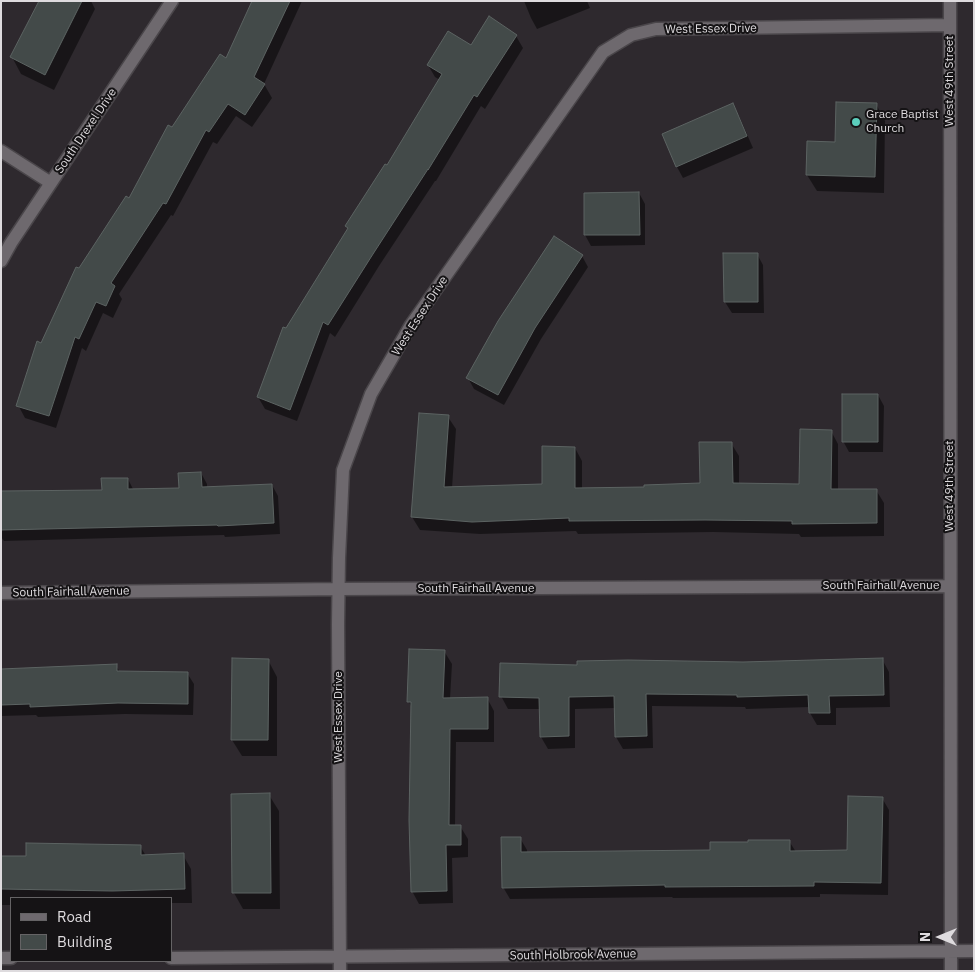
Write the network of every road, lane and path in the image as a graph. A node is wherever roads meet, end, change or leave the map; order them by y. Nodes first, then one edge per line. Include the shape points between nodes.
1 (172, 1) edge
2 (950, 1) edge
3 (950, 25) junction
4 (1, 150) edge
5 (51, 183) junction
6 (1, 261) edge
7 (950, 586) junction
8 (339, 590) junction
9 (1, 593) edge
10 (951, 951) junction
11 (974, 951) edge
12 (340, 957) junction
13 (172, 958) edge
14 (340, 971) edge
15 (951, 971) edge

1 - 5 street, South Drexel Drive
2 - 3 street, West 49th Street
3 - 7 street, West 49th Street
3 - 8 street, West Essex Drive via 656,29 631,35 603,52 411,325 371,394 343,470
4 - 5 street
5 - 6 street, South Drexel Drive
7 - 8 street, South Fairhall Avenue
7 - 10 street, West 49th Street
8 - 9 street, South Fairhall Avenue
8 - 12 street, West Essex Drive
10 - 11 street, South Holbrook Avenue
10 - 12 street, South Holbrook Avenue
10 - 15 street, West 49th Street
12 - 13 street, South Holbrook Avenue
12 - 14 street, West Essex Drive

